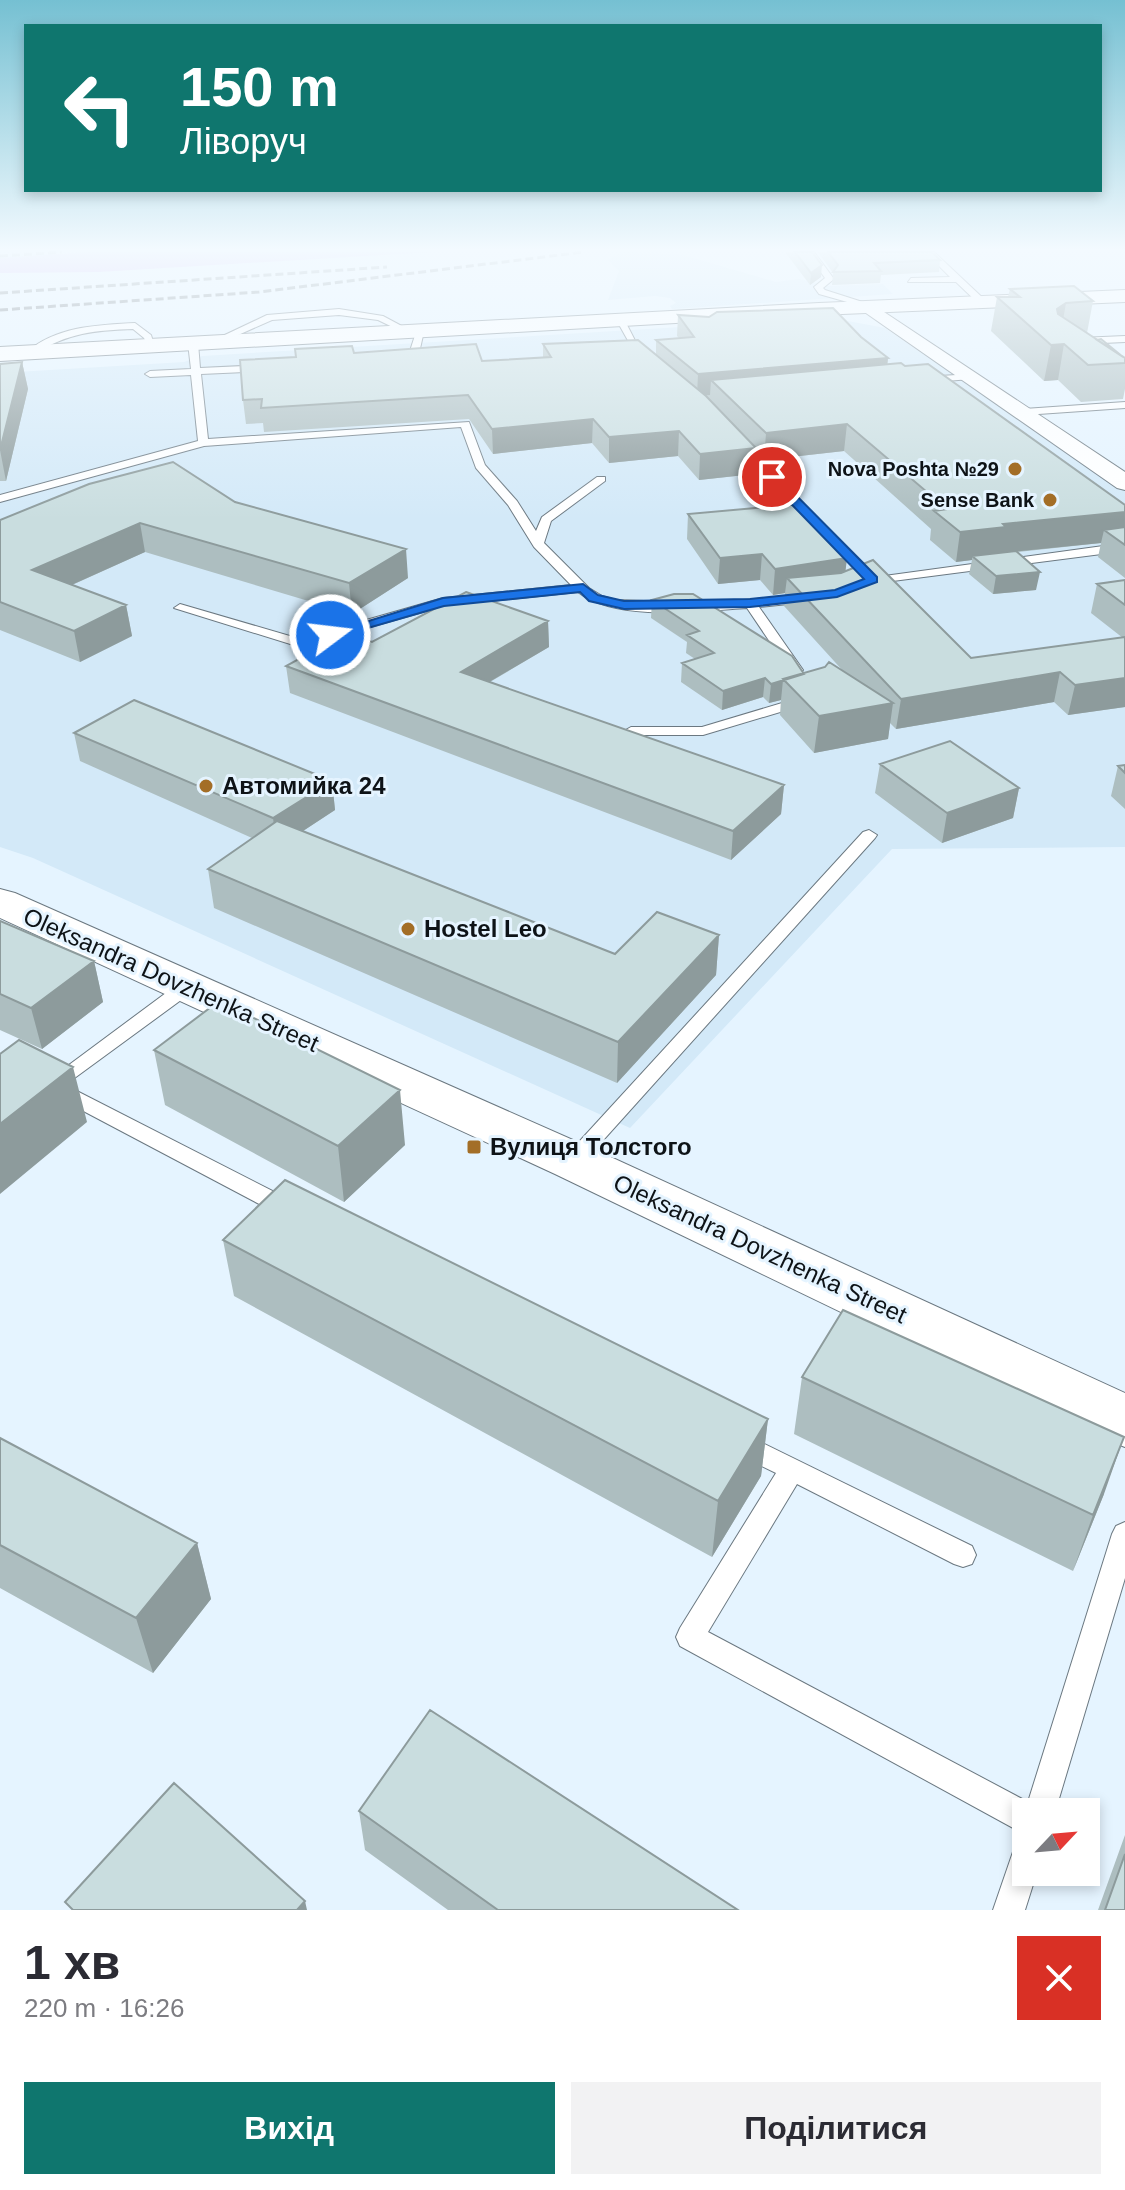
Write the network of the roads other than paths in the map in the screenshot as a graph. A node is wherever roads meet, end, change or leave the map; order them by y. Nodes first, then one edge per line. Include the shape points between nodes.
1 (237, 341) edge
2 (413, 341) edge
3 (631, 341) edge
4 (919, 341) edge
5 (1085, 341) edge
6 (1069, 342) edge
7 (204, 343) junction
8 (0, 354) edge
9 (387, 361) edge
10 (649, 364) edge
11 (276, 367) edge
12 (195, 372) junction
13 (150, 374) dead end
14 (970, 376) junction
15 (914, 381) edge
16 (1125, 405) edge
17 (1024, 412) junction
18 (732, 438) edge
19 (203, 443) junction
20 (601, 479) dead end
21 (1125, 483) edge
22 (0, 499) edge
23 (538, 544) junction
24 (1125, 547) edge
25 (873, 580) junction
26 (583, 588) junction
27 (849, 589) edge
28 (824, 595) edge
29 (750, 603) junction
30 (180, 608) dead end
31 (631, 731) edge
32 (869, 835) dead end
33 (0, 902) edge
34 (185, 988) junction
35 (573, 1161) junction
36 (305, 1218) edge
37 (1125, 1421) edge
38 (724, 1435) edge
39 (792, 1469) junction
40 (1125, 1534) edge
41 (963, 1555) dead end
42 (1044, 1798) edge
43 (1012, 1810) edge
44 (1017, 1886) edge
45 (1009, 1910) edge

1 - 7 main road
2 - 9 lane via 414,353
3 - 10 lane
4 - 14 street
5 - 6 lane
7 - 8 main road
7 - 12 lane
11 - 12 lane
12 - 13 lane
12 - 19 lane
14 - 15 lane
14 - 17 street
16 - 17 lane
17 - 21 street
18 - 25 lane
19 - 22 lane
19 - 23 lane via 465,424 480,466 513,503
20 - 23 lane via 546,519
23 - 26 lane
24 - 25 lane
25 - 27 lane
26 - 29 lane via 594,598 624,605
26 - 30 lane via 443,602 300,643
28 - 29 lane
29 - 31 lane via 815,697 703,731
32 - 35 lane
33 - 34 main road, Oleksandra Dovzhenka Street
34 - 35 main road, Oleksandra Dovzhenka Street
34 - 36 lane via 44,1082
35 - 37 main road, Oleksandra Dovzhenka Street
38 - 39 lane
39 - 41 lane
39 - 43 lane via 690,1637
40 - 42 lane
44 - 45 lane

